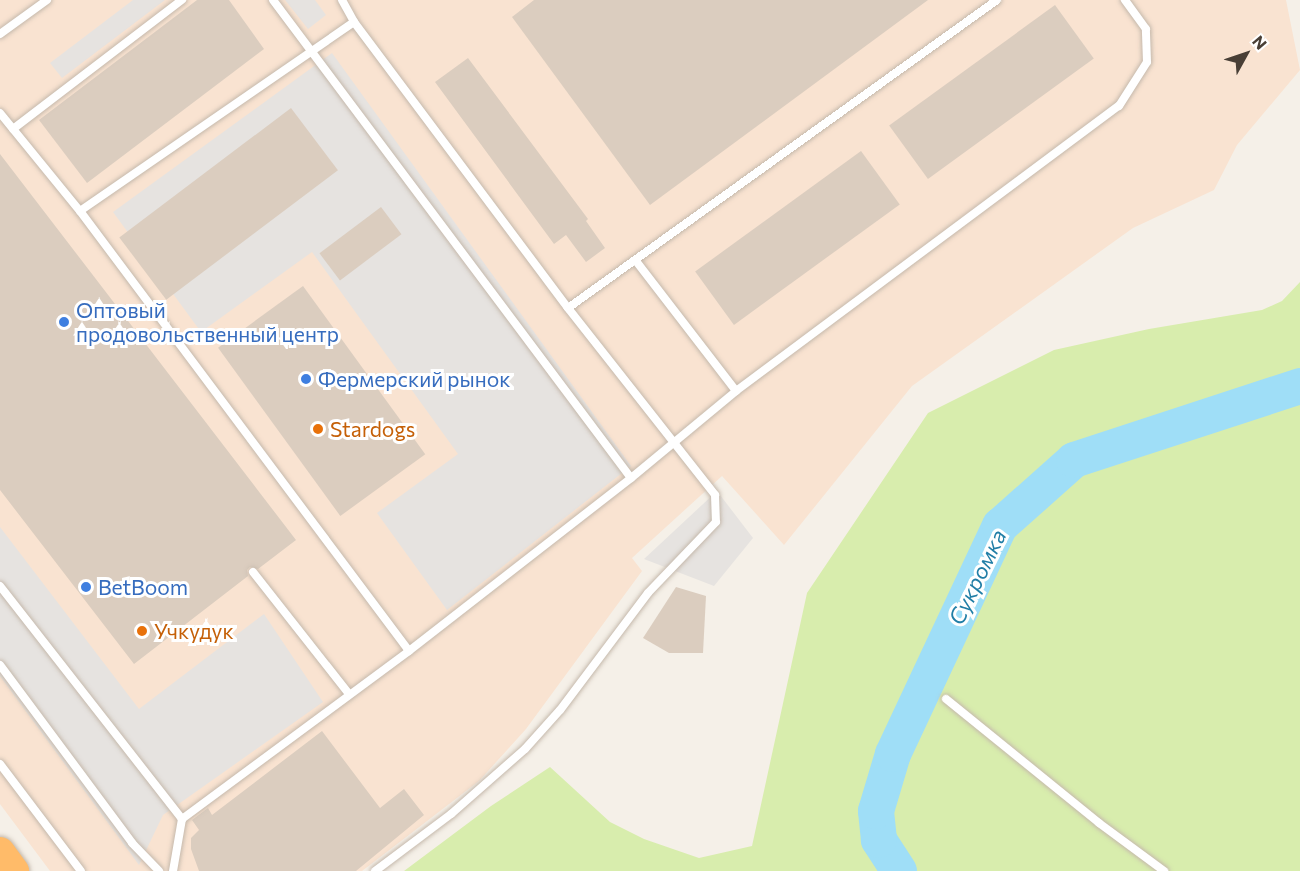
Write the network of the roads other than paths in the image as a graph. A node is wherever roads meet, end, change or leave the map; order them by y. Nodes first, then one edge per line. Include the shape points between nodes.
1 (47, 0) edge
2 (182, 0) edge
3 (273, 0) edge
4 (342, 0) edge
5 (997, 0) edge
6 (1125, 0) edge
7 (354, 22) junction
8 (0, 34) edge
9 (312, 50) junction
10 (0, 113) edge
11 (13, 129) junction
12 (80, 211) junction
13 (636, 261) junction
14 (568, 308) junction
15 (736, 391) junction
16 (674, 443) junction
17 (631, 478) junction
18 (254, 572) dead end
19 (0, 586) edge
20 (410, 651) junction
21 (0, 665) edge
22 (349, 694) junction
23 (946, 699) dead end
24 (0, 764) edge
25 (182, 819) junction
26 (0, 852) edge
27 (14, 871) edge
28 (81, 871) edge
29 (159, 871) edge
30 (173, 871) edge
31 (375, 871) edge
32 (1164, 871) edge

1 - 8 lane
2 - 11 lane
3 - 9 lane
4 - 7 lane
5 - 13 lane
6 - 15 lane via 1146,29 1147,62 1119,106
7 - 9 lane
7 - 14 lane
9 - 12 lane
9 - 17 lane
10 - 11 lane
11 - 12 lane
12 - 20 lane
13 - 14 lane
13 - 15 lane
14 - 16 lane
15 - 16 lane
16 - 17 lane
16 - 31 lane via 715,495 716,522 648,593 566,703 525,749 451,814
17 - 20 lane
18 - 22 lane
19 - 25 lane
20 - 22 lane
21 - 29 lane via 132,843
22 - 25 lane
23 - 32 lane
24 - 28 lane
25 - 30 lane
26 - 27 highway

